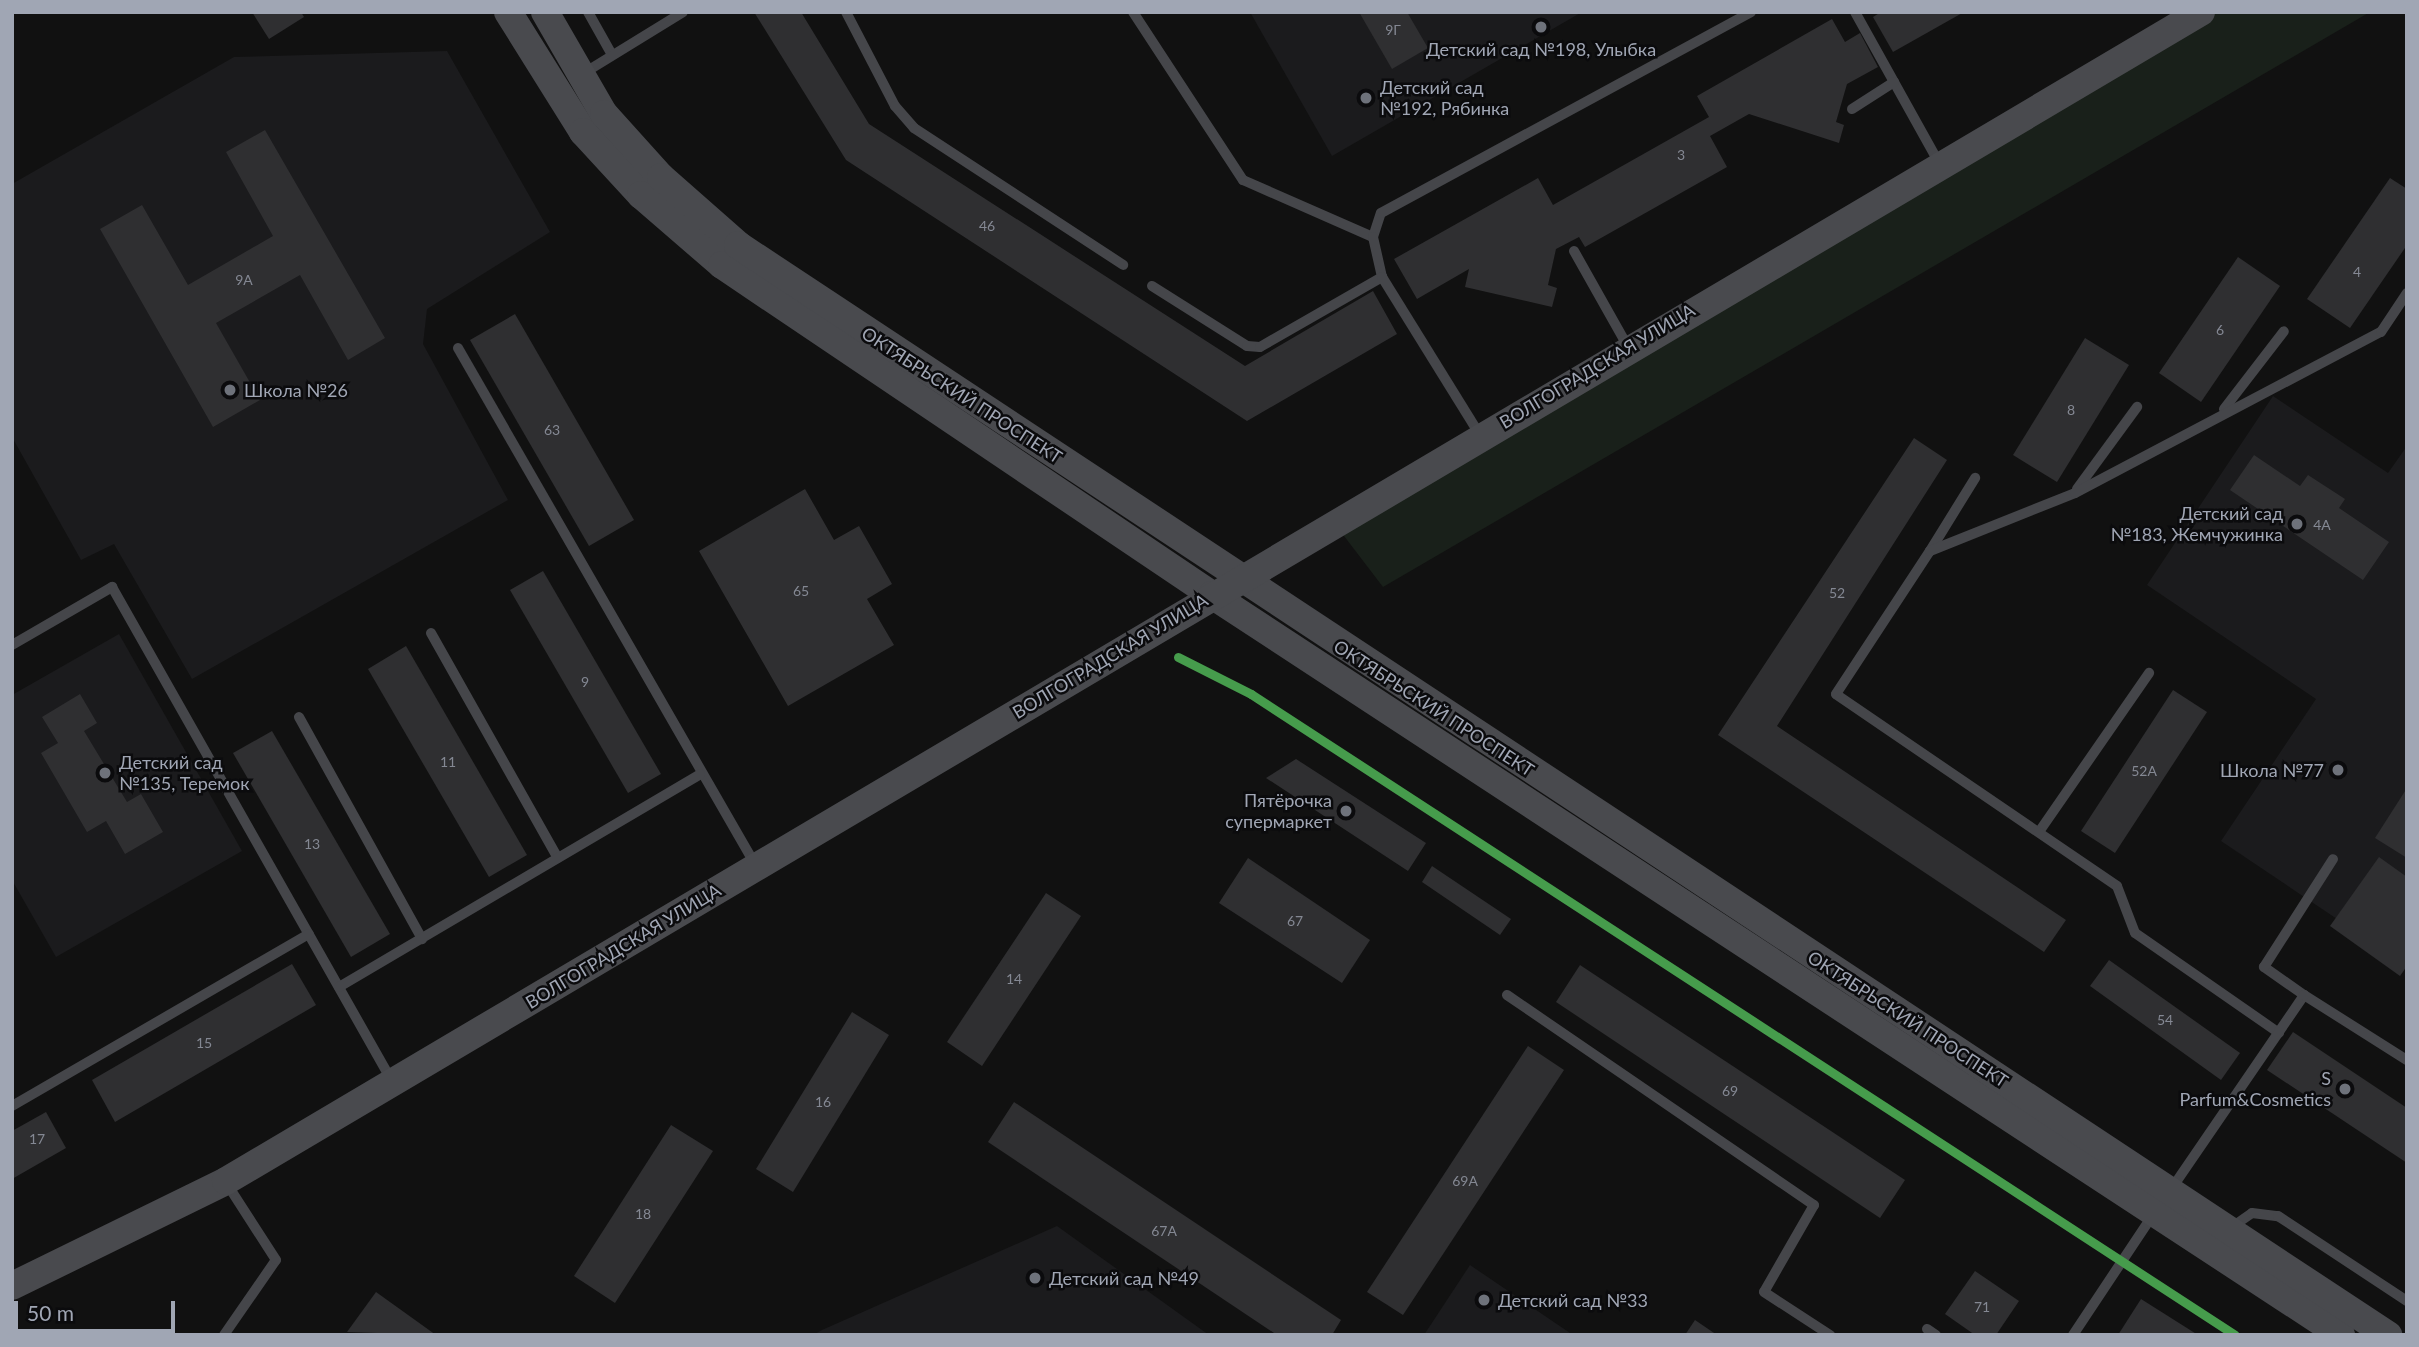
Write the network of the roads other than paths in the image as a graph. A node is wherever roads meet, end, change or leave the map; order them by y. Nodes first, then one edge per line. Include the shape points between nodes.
1 (508, 12) edge
2 (545, 12) edge
3 (588, 12) edge
4 (683, 12) edge
5 (846, 12) edge
6 (1133, 12) edge
7 (1751, 12) edge
8 (1855, 12) edge
9 (2201, 12) edge
10 (611, 53) junction
11 (581, 75) junction
12 (1894, 82) junction
13 (1852, 109) dead end
14 (1939, 163) junction
15 (1373, 237) junction
16 (1574, 251) dead end
17 (1123, 265) dead end
18 (1382, 277) junction
19 (1152, 286) dead end
20 (2407, 293) edge
21 (2284, 331) dead end
22 (458, 348) dead end
23 (1628, 348) junction
24 (2137, 407) dead end
25 (2222, 412) junction
26 (1480, 435) junction
27 (1975, 478) dead end
28 (2075, 493) junction
29 (1930, 551) junction
30 (1237, 579) junction
31 (1212, 595) junction
32 (431, 633) dead end
33 (12, 645) edge
34 (2149, 673) dead end
35 (299, 717) dead end
36 (700, 775) junction
37 (2041, 829) junction
38 (558, 858) junction
39 (2333, 859) dead end
40 (756, 867) junction
41 (309, 934) junction
42 (422, 939) junction
43 (339, 987) junction
44 (1507, 995) dead end
45 (2304, 995) junction
46 (2279, 1032) junction
47 (2407, 1060) edge
48 (393, 1082) junction
49 (12, 1106) edge
50 (226, 1181) junction
51 (2162, 1202) junction
52 (2228, 1230) junction
53 (12, 1286) edge
54 (2407, 1301) edge
55 (224, 1335) edge
56 (1830, 1335) edge
57 (2073, 1335) edge
58 (2341, 1335) edge
59 (2388, 1335) edge

1 - 31 main road, ОКТЯБРЬСКИЙ ПРОСПЕКТ via 583,132 641,195 722,265
2 - 11 main road, ОКТЯБРЬСКИЙ ПРОСПЕКТ
3 - 10 lane
4 - 10 lane
5 - 17 lane via 895,106 914,128
6 - 15 lane via 1243,180
7 - 15 lane via 1381,213
8 - 12 lane
9 - 14 main road, ВОЛГОГРАДСКАЯ УЛИЦА
10 - 11 lane
11 - 30 main road, ОКТЯБРЬСКИЙ ПРОСПЕКТ via 604,114 661,177 737,245
12 - 13 lane
12 - 14 lane
14 - 23 main road, ВОЛГОГРАДСКАЯ УЛИЦА
15 - 18 lane
16 - 23 lane
18 - 19 lane via 1260,347 1247,346
18 - 26 lane
20 - 25 lane via 2381,332
21 - 25 lane
22 - 36 lane
23 - 26 main road, ВОЛГОГРАДСКАЯ УЛИЦА
24 - 28 lane
25 - 28 lane
26 - 30 main road, ВОЛГОГРАДСКАЯ УЛИЦА
27 - 29 lane
28 - 29 lane
29 - 37 lane via 1836,694
30 - 31 main road, ВОЛГОГРАДСКАЯ УЛИЦА
30 - 51 main road, ОКТЯБРЬСКИЙ ПРОСПЕКТ
31 - 40 main road, ВОЛГОГРАДСКАЯ УЛИЦА
31 - 51 main road, ОКТЯБРЬСКИЙ ПРОСПЕКТ
32 - 38 lane
33 - 41 lane via 111,587
34 - 37 lane
35 - 42 lane
36 - 38 lane
36 - 40 lane
37 - 46 lane via 2117,886 2135,933
38 - 42 lane
39 - 45 lane via 2264,967
40 - 48 main road, ВОЛГОГРАДСКАЯ УЛИЦА
41 - 43 lane
41 - 49 lane
42 - 43 lane
43 - 48 lane
44 - 56 lane via 1814,1205 1764,1292
45 - 46 lane
45 - 47 lane
46 - 51 lane
48 - 50 main road, ВОЛГОГРАДСКАЯ УЛИЦА
50 - 53 main road, ВОЛГОГРАДСКАЯ УЛИЦА
50 - 55 lane via 276,1260
51 - 52 main road, ОКТЯБРЬСКИЙ ПРОСПЕКТ
51 - 57 lane
51 - 58 main road, ОКТЯБРЬСКИЙ ПРОСПЕКТ
52 - 54 lane via 2252,1213 2278,1216
52 - 59 main road, ОКТЯБРЬСКИЙ ПРОСПЕКТ

